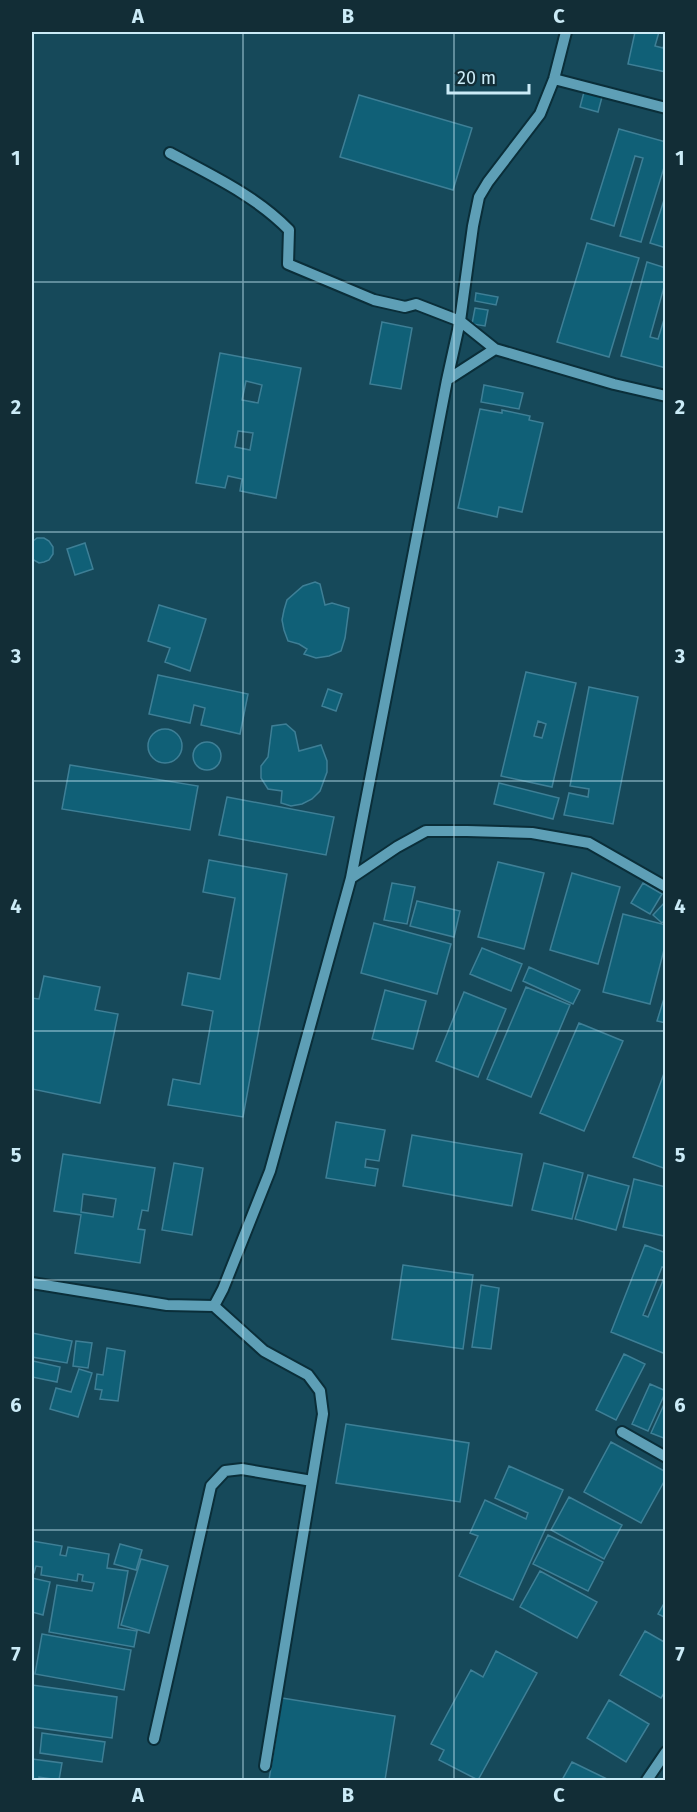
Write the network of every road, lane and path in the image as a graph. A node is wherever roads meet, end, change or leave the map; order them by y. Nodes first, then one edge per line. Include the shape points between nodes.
1 (566, 32) edge
2 (554, 79) junction
3 (666, 108) edge
4 (170, 153) dead end
5 (460, 321) junction
6 (495, 349) junction
7 (447, 380) junction
8 (666, 396) edge
9 (351, 878) junction
10 (666, 887) edge
11 (32, 1283) edge
12 (214, 1306) junction
13 (622, 1432) dead end
14 (666, 1457) edge
15 (312, 1481) junction
16 (154, 1739) dead end
17 (666, 1752) edge
18 (265, 1766) dead end
19 (647, 1780) edge

1 - 2 street
2 - 3 street
2 - 5 street via 540,114 479,197
4 - 5 street via 277,217 289,230 288,264 374,300 405,307 416,304
5 - 6 street
5 - 7 street
6 - 7 street
6 - 8 street
7 - 9 street
9 - 10 street via 426,831 467,831 532,833 589,843
9 - 12 street via 270,1171
11 - 12 street via 167,1305
12 - 15 street via 264,1352 308,1375 320,1391 323,1414
13 - 14 street
15 - 16 street via 242,1469 225,1471 212,1486
15 - 18 street
17 - 19 street

